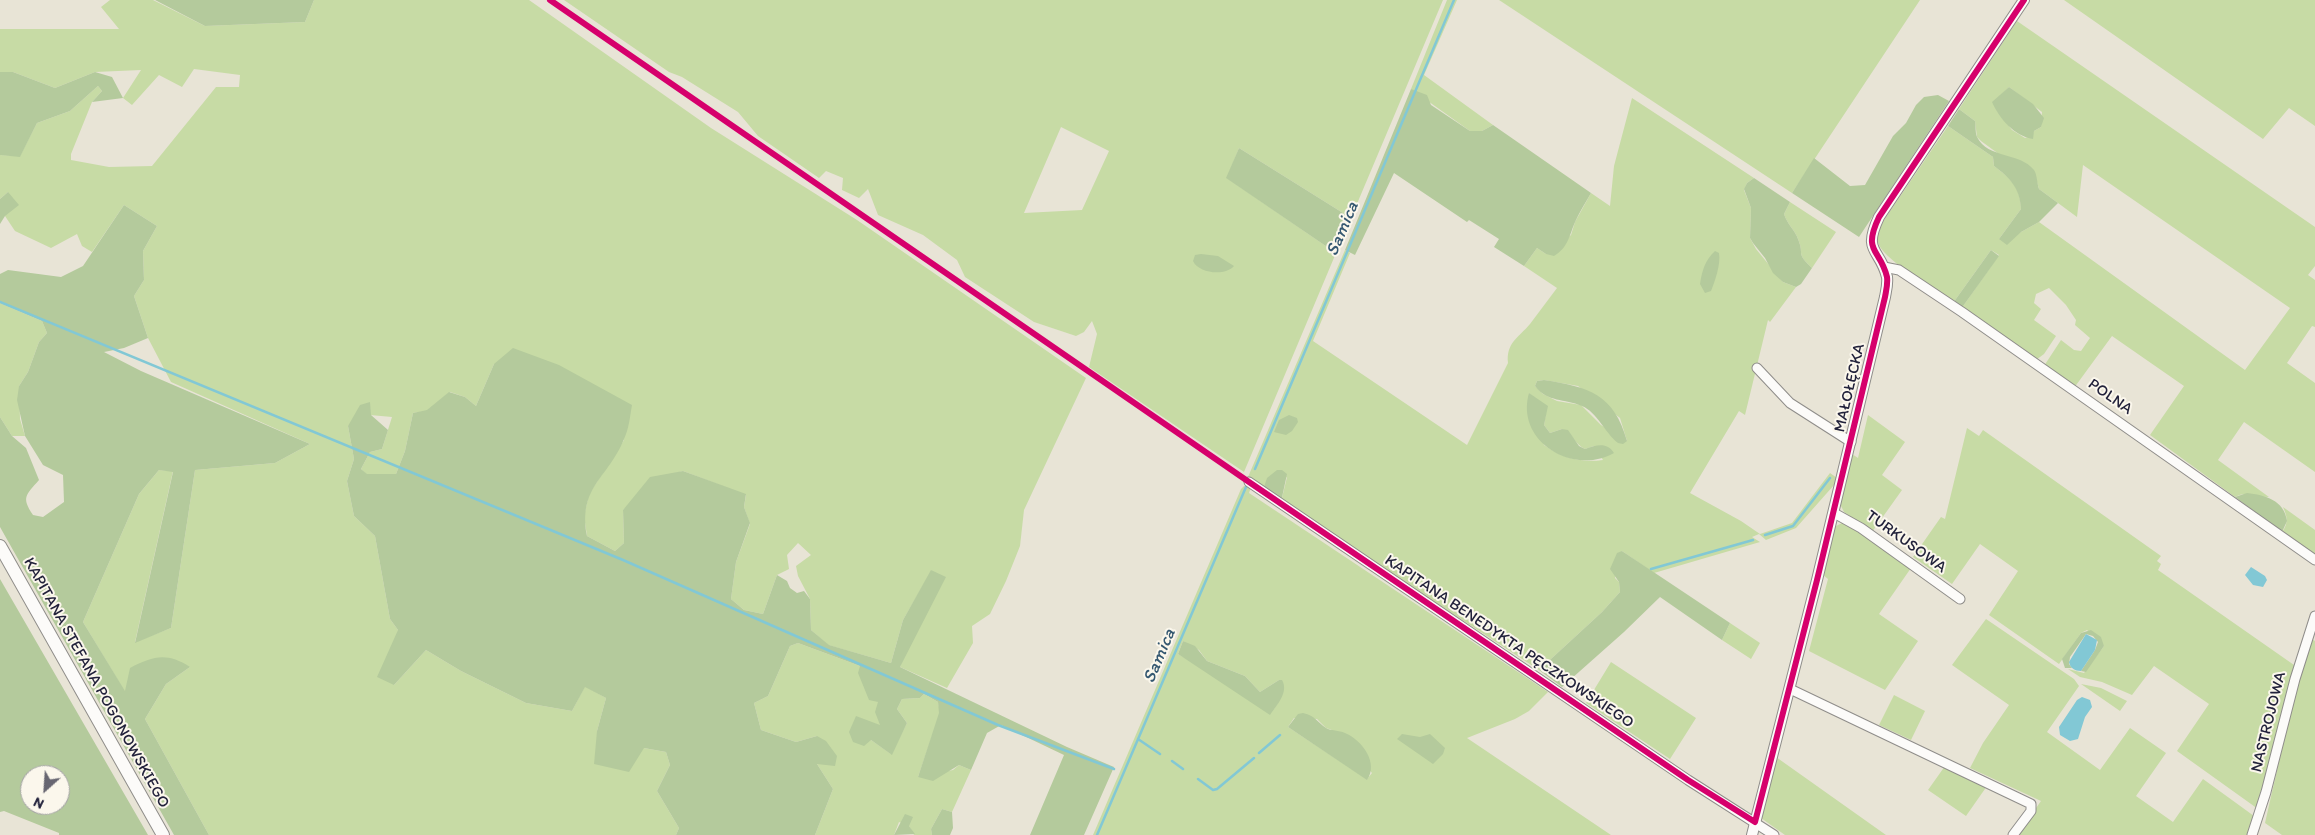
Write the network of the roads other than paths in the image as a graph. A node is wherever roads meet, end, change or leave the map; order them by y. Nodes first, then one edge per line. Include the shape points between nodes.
1 (2024, 0) edge
2 (1884, 267) junction
3 (1757, 368) dead end
4 (1851, 442) junction
5 (1249, 482) dead end
6 (1834, 513) junction
7 (0, 546) edge
8 (2315, 560) edge
9 (1960, 599) dead end
10 (2315, 616) edge
11 (1790, 689) junction
12 (1755, 822) junction
13 (163, 835) edge
14 (1752, 835) edge
15 (1774, 835) edge
16 (2013, 835) edge
17 (2252, 835) edge

1 - 2 street, MAŁOŁĘCKA via 1880,217 1871,242
2 - 4 street, MAŁOŁĘCKA via 1888,281 1885,297
2 - 8 street, POLNA via 1899,270 1962,312
3 - 4 street via 1790,402
4 - 6 street, MAŁOŁĘCKA
5 - 12 street, KAPITANA BENEDYKTA PĘCZKOWSKIEGO via 1688,780
6 - 9 street, TURKUSOWA via 1861,528
6 - 11 street, MAŁOŁĘCKA
7 - 13 main road, KAPITANA STEFANA POGONOWSKIEGO
10 - 17 street, NASTROJOWA
11 - 12 street, MAŁOŁĘCKA
11 - 16 street via 2031,804 2031,811
12 - 14 street, MAŁOŁĘCKA
12 - 15 street, KAPITANA BENEDYKTA PĘCZKOWSKIEGO

